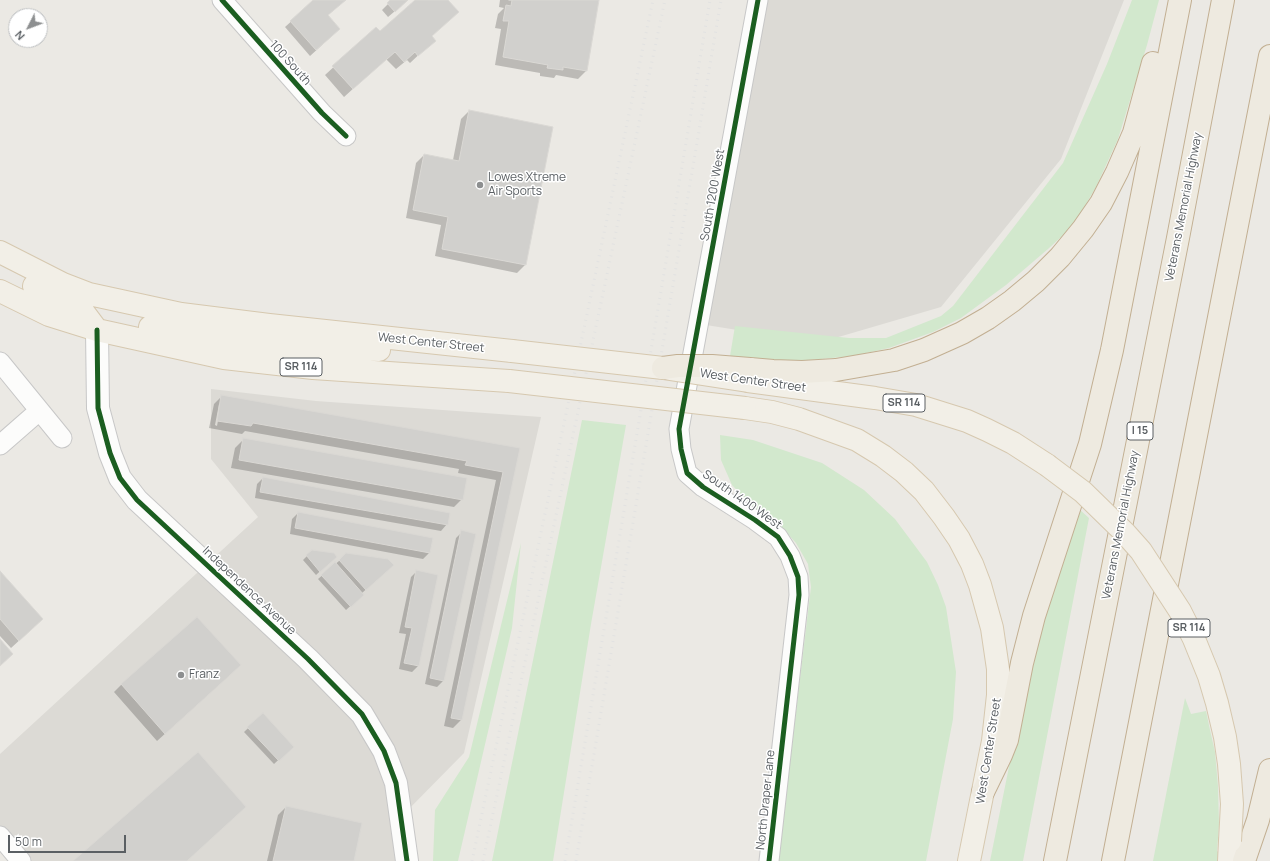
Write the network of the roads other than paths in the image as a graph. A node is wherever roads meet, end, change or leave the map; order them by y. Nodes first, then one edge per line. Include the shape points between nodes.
1 (222, 0) edge
2 (758, 0) edge
3 (1169, 0) edge
4 (1180, 0) edge
5 (1223, 0) edge
6 (1270, 56) edge
7 (346, 136) dead end
8 (0, 252) edge
9 (0, 268) edge
10 (0, 290) edge
11 (97, 330) junction
12 (486, 348) junction
13 (0, 362) edge
14 (663, 368) joint
15 (749, 375) junction
16 (686, 393) joint
17 (39, 411) junction
18 (62, 438) dead end
19 (0, 445) edge
20 (782, 742) joint
21 (1270, 770) edge
22 (983, 792) junction
23 (0, 836) edge
24 (1230, 851) edge
25 (21, 861) edge
26 (407, 861) edge
27 (769, 861) edge
28 (969, 861) edge
29 (1055, 861) edge
30 (1113, 861) edge
31 (1244, 861) edge

1 - 7 street, 100 South via 322,113
2 - 16 street, South 1200 West
3 - 15 highway via 1141,110 1117,172 1102,203 1083,230 1036,281 988,318 962,333 894,360 829,370 773,371
4 - 22 highway via 1112,350 1090,444 1034,616 1007,740
5 - 29 highway, Veterans Memorial Highway / I 15
6 - 30 highway
8 - 12 main road, West Center Street via 63,284 89,294 180,314
9 - 11 main road via 82,310
10 - 11 main road, West Center Street / SR 114 via 43,314
11 - 12 main road via 109,321 118,320 171,331 325,348
11 - 22 main road, West Center Street / SR 114, bridge via 224,358 313,368 509,381 745,408 799,419 857,440 904,472 924,491 959,539 972,564 987,607 998,669 996,716
11 - 26 street, Independence Avenue via 98,408 110,453 120,478 137,500 362,714 384,751 396,783
12 - 14 main road, West Center Street, bridge
13 - 17 street
14 - 15 highway, bridge via 712,366
15 - 24 main road, West Center Street / SR 114, bridge via 916,405 967,421 1013,443 1047,465 1088,497 1126,534 1141,551 1180,611 1209,676 1225,737 1229,764 1232,804
16 - 20 street, South 1400 West via 679,429 687,473 703,487 778,537 790,556 798,577 799,595
17 - 18 street
17 - 19 street
20 - 27 street, North Draper Lane
21 - 31 highway via 1258,820
22 - 28 main road, West Center Street / SR 114
23 - 25 street

